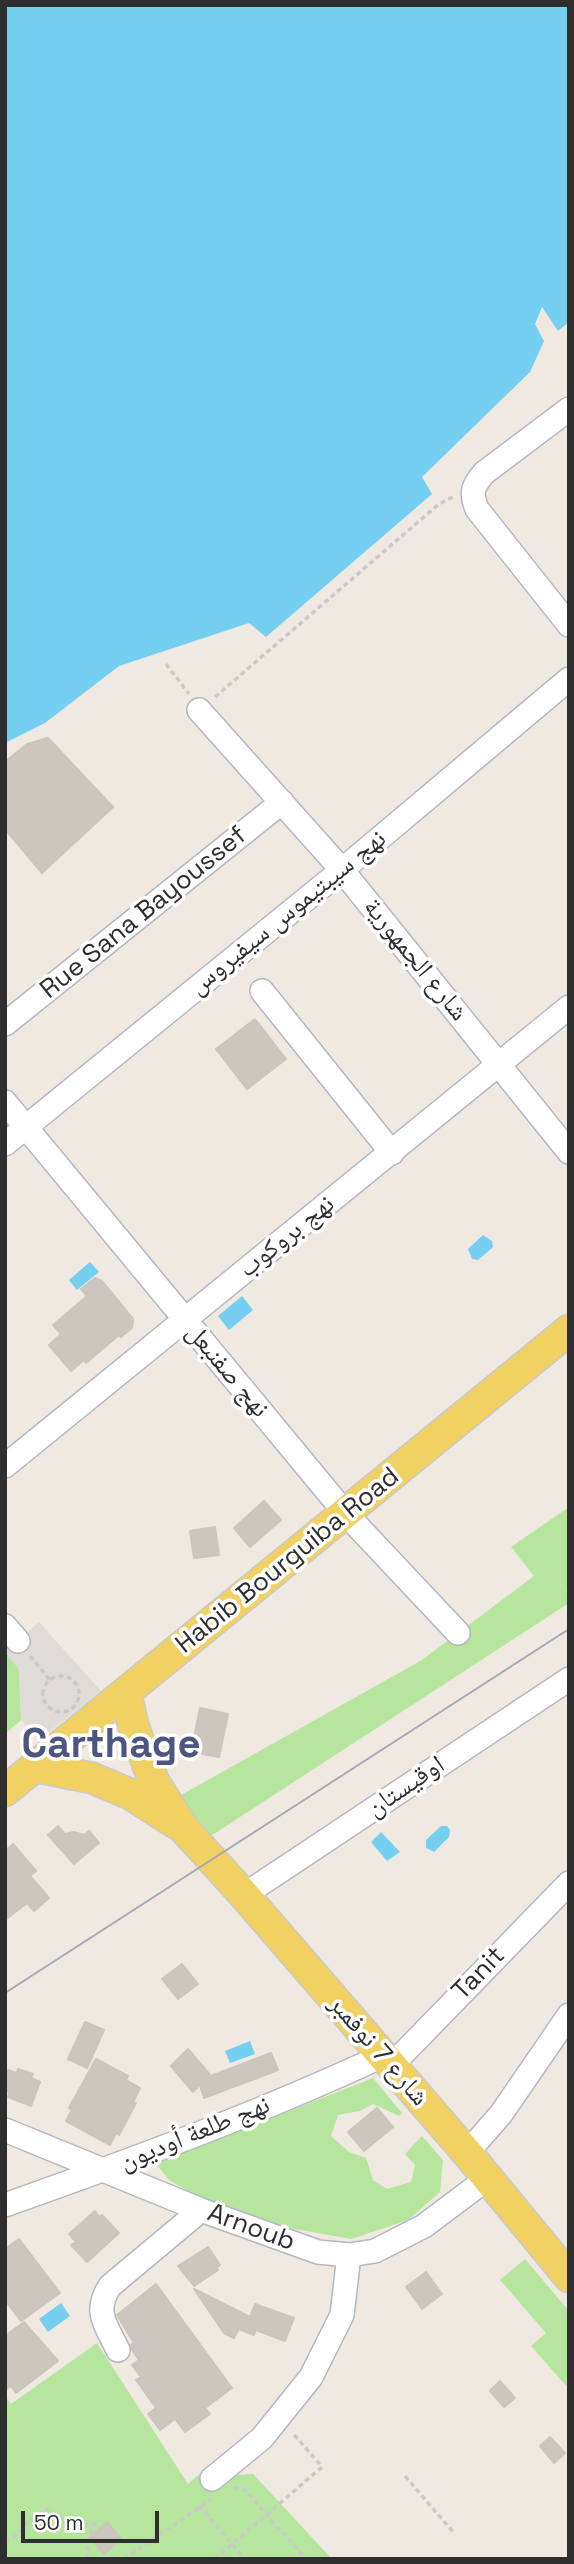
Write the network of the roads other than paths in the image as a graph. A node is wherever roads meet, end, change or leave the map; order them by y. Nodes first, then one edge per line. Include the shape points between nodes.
1 (569, 409) edge
2 (569, 625) edge
3 (569, 679) edge
4 (199, 710) road end
5 (282, 802) junction
6 (342, 870) junction
7 (261, 991) dead end
8 (569, 1007) edge
9 (5, 1024) edge
10 (501, 1065) junction
11 (5, 1102) edge
12 (26, 1127) junction
13 (5, 1144) edge
14 (569, 1152) edge
15 (392, 1153) junction
16 (184, 1321) junction
17 (569, 1329) edge
18 (5, 1466) edge
19 (346, 1514) junction
20 (458, 1633) dead end
21 (569, 1679) edge
22 (126, 1694) junction
23 (36, 1767) junction
24 (5, 1791) edge
25 (184, 1829) junction
26 (569, 1883) edge
27 (244, 1895) junction
28 (569, 2015) edge
29 (386, 2061) junction
30 (5, 2130) edge
31 (467, 2153) junction
32 (102, 2171) junction
33 (488, 2178) junction
34 (5, 2205) edge
35 (201, 2210) junction
36 (349, 2255) junction
37 (569, 2277) edge
38 (118, 2350) dead end
39 (223, 2487) road end

1 - 2 street via 484,473 473,486 472,497 491,528
3 - 6 street, نهج سيبتيموس سيفيروس
4 - 5 street, شارع الجمهورية
5 - 6 street, شارع الجمهورية
5 - 9 street, Rue Sana Bayoussef
6 - 10 street, شارع الجمهورية
6 - 12 street, نهج سيبتيموس سيفيروس
7 - 15 street
8 - 10 street, نهج بروكوب
10 - 14 street, شارع الجمهورية
10 - 15 street, نهج بروكوب
11 - 12 street, نهج صفنبعل
12 - 13 street, نهج سيبتيموس سيفيروس
12 - 16 street, نهج صفنبعل
15 - 16 street, نهج بروكوب
16 - 18 street, نهج بروكوب
16 - 19 street, نهج صفنبعل
17 - 19 main road, Habib Bourguiba Road
19 - 20 street, نهج صفنبعل
19 - 22 main road, Habib Bourguiba Road
21 - 27 street, اوقيستان
22 - 23 main road, Habib Bourguiba Road
22 - 25 main road, شارع 7 نوفمبر via 154,1782
23 - 24 main road, Habib Bourguiba Road
23 - 25 main road, شارع 7 نوفمبر via 92,1778 130,1794
25 - 27 main road, شارع 7 نوفمبر
26 - 29 street, Tanit
27 - 29 main road, شارع 7 نوفمبر
28 - 31 street via 501,2114
29 - 31 main road, شارع 7 نوفمبر
29 - 32 street, نهج طلعة أوديون
30 - 32 street, Arnoub
31 - 33 main road, شارع 7 نوفمبر
32 - 34 street, نهج طلعة أوديون
32 - 35 street, Arnoub
33 - 36 street, Arnoub via 424,2226 375,2251
33 - 37 main road, شارع 7 نوفمبر
35 - 36 street, Arnoub via 317,2252
35 - 38 street via 110,2286 102,2298 104,2322
36 - 39 street via 342,2315 311,2377

